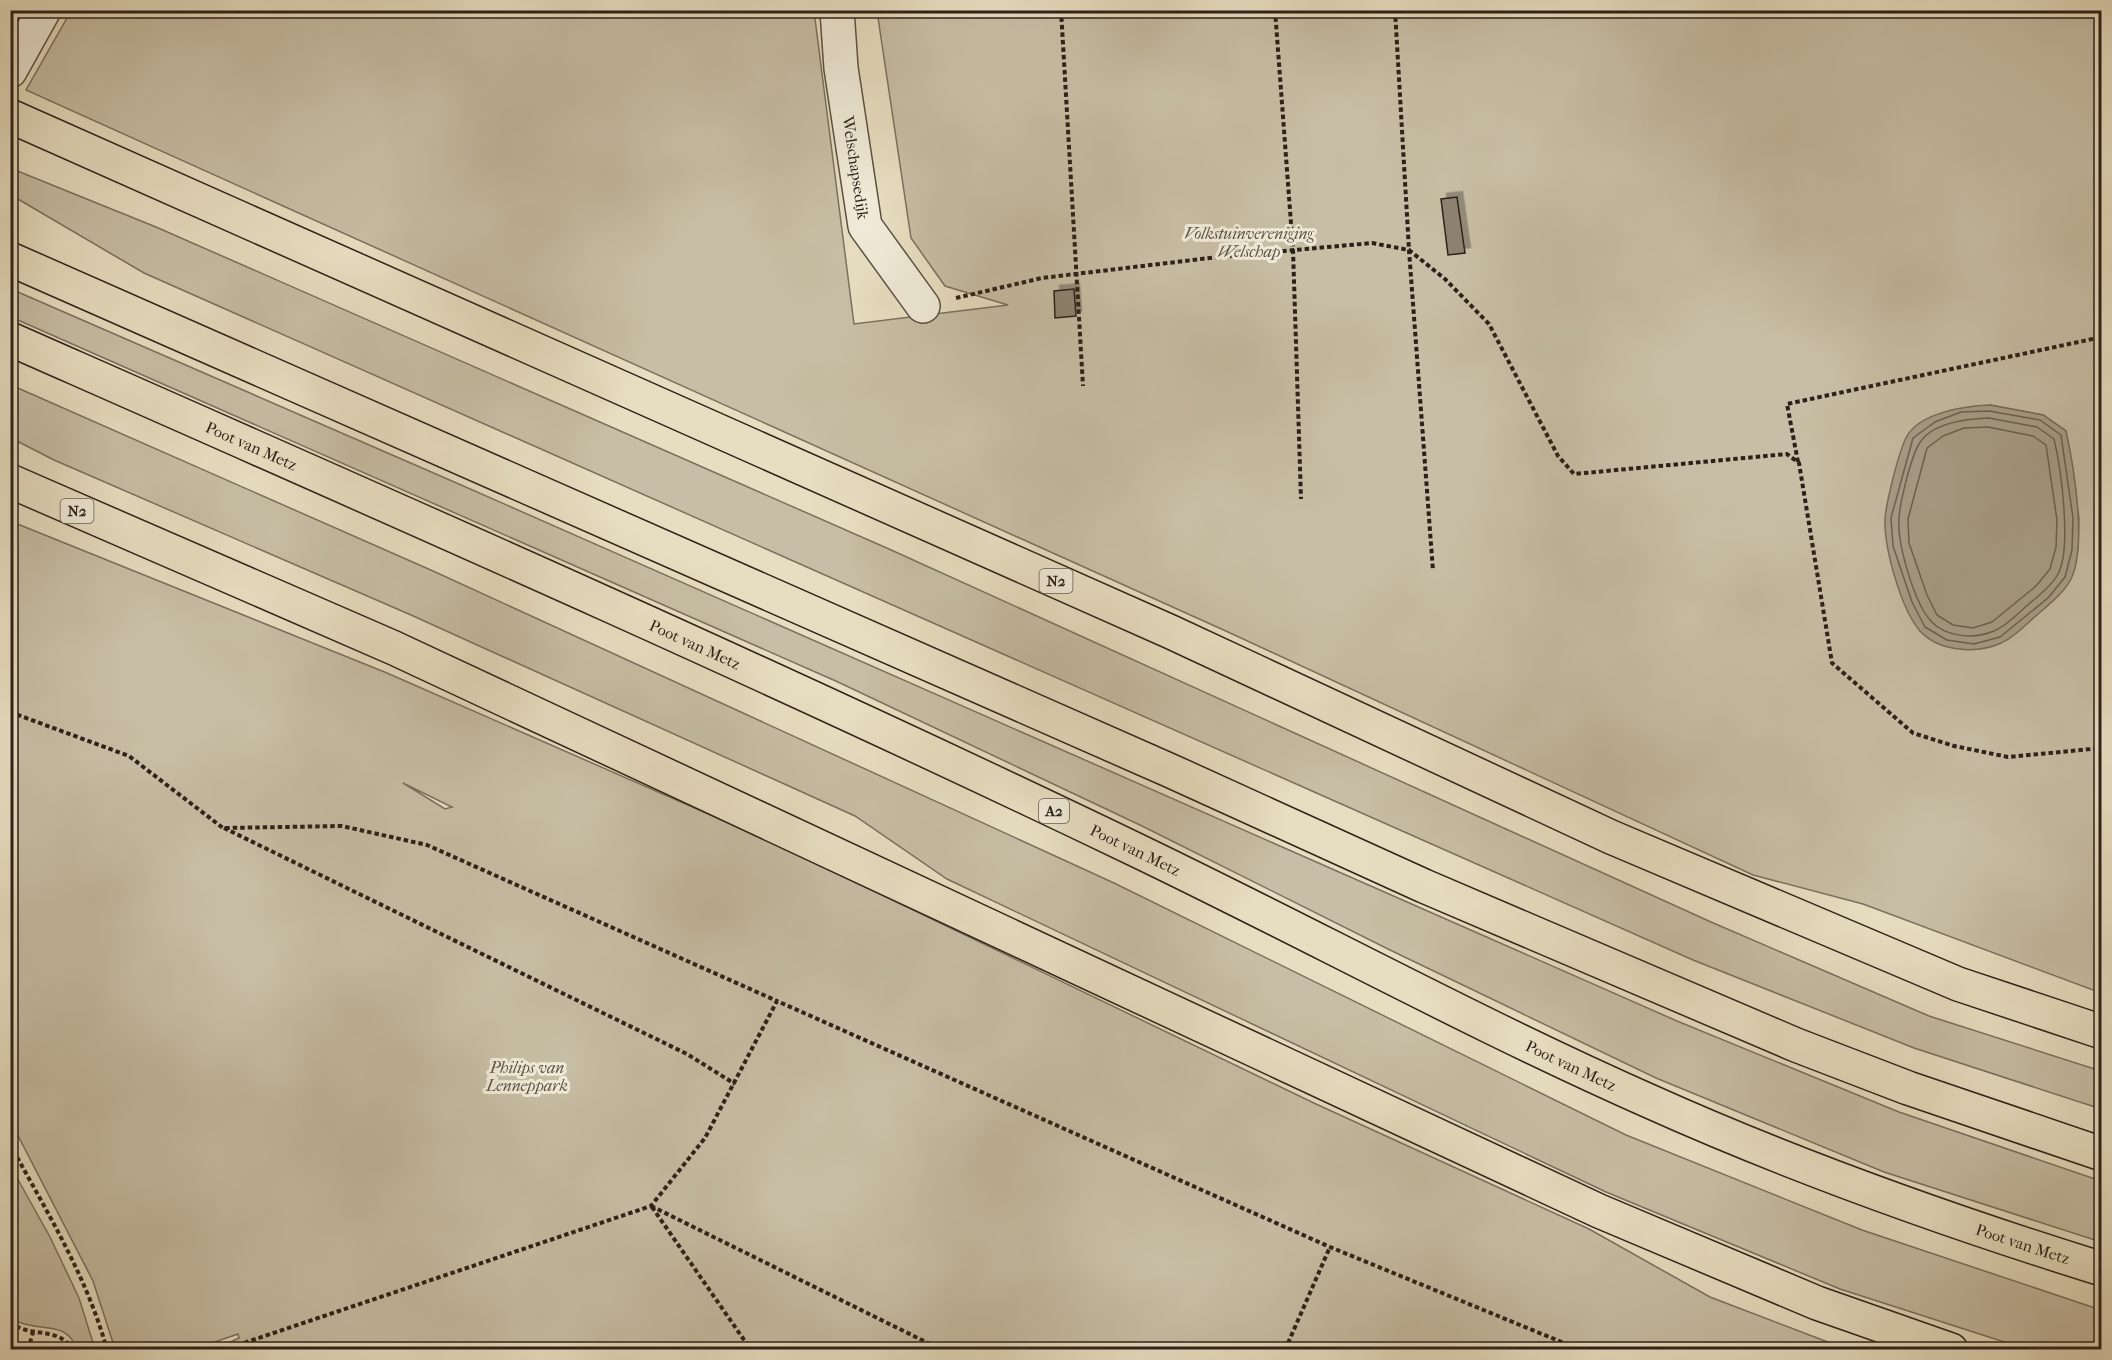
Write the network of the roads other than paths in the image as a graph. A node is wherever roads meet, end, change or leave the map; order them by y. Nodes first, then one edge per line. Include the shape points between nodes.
1 (44, 10) edge
2 (837, 10) edge
3 (10, 71) edge
4 (13, 117) edge
5 (10, 259) edge
6 (923, 306) road end
7 (10, 339) edge
8 (10, 481) edge
9 (2102, 1032) edge
10 (2102, 1154) edge
11 (2102, 1269) edge
12 (1951, 1350) edge

1 - 3 street
2 - 6 street, Welschapsedijk via 841,68 865,226
4 - 9 highway, N2 via 1171,632 1622,841 1958,984
5 - 10 highway via 1424,886 1796,1046
7 - 11 highway, Poot van Metz / A2 via 449,533 1135,849 1378,972 1648,1101 1876,1194
8 - 12 highway, N2 via 394,648 1599,1211 1817,1303

